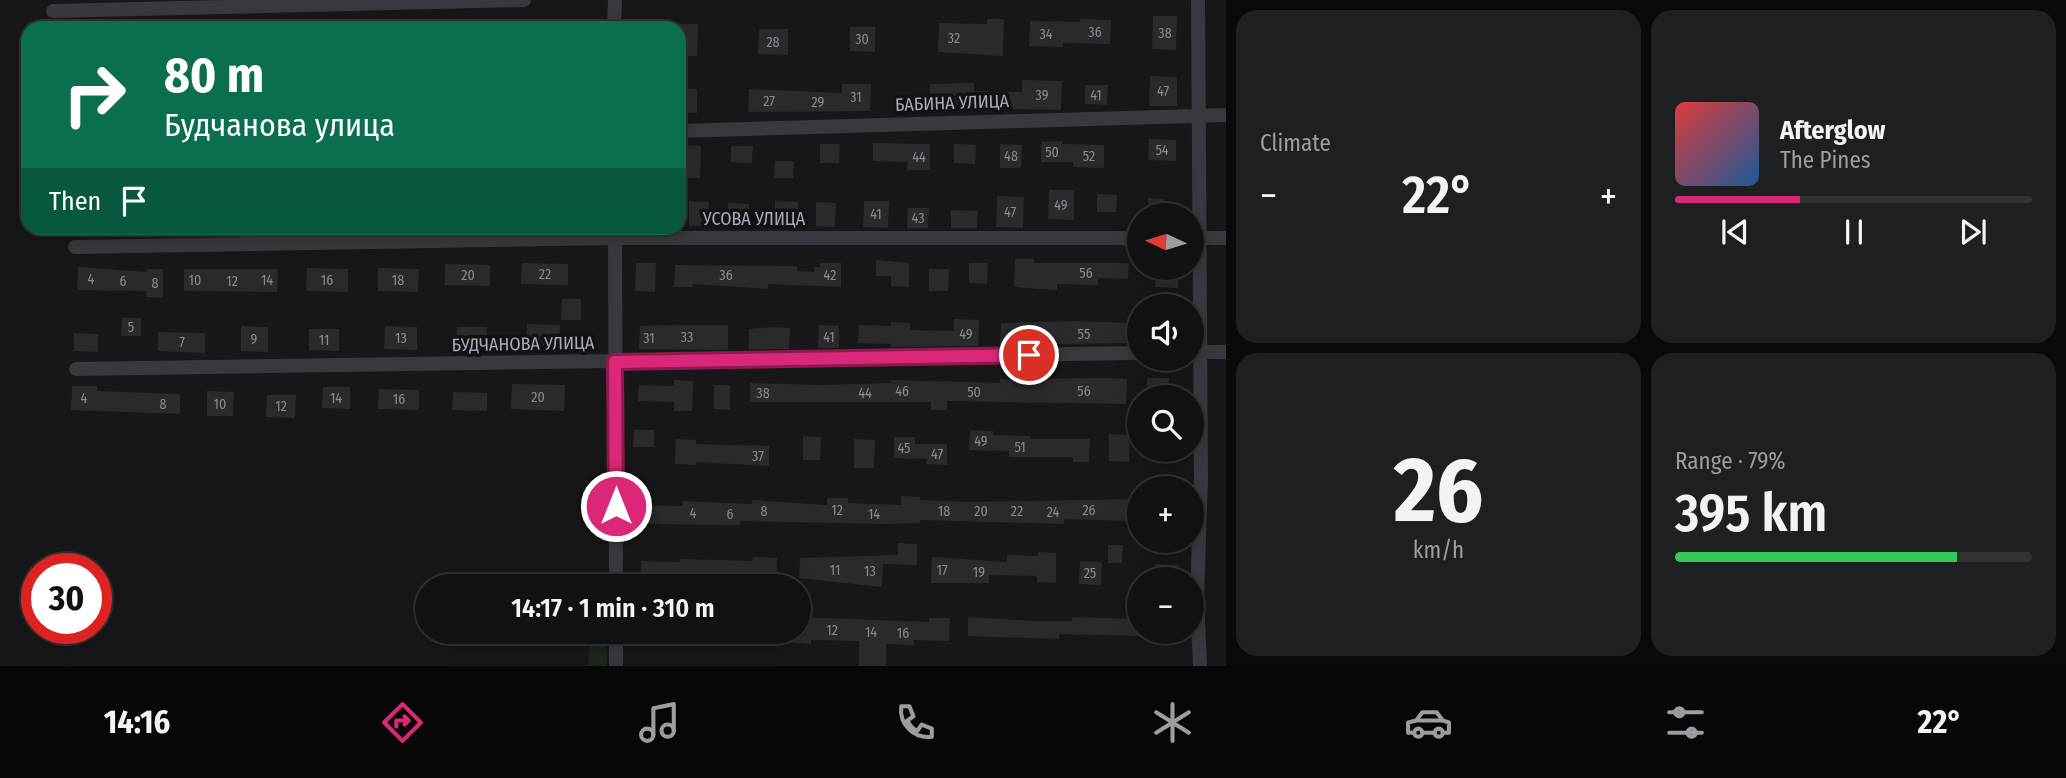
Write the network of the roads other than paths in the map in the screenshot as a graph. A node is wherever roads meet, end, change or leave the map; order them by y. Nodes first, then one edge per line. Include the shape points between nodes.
1 (524, 0) edge
2 (615, 0) edge
3 (1198, 0) edge
4 (53, 11) dead end
5 (614, 21) edge
6 (1198, 115) junction
7 (1226, 116) edge
8 (686, 131) edge
9 (1196, 203) edge
10 (686, 234) edge
11 (538, 235) edge
12 (615, 235) edge
13 (1127, 238) edge
14 (1204, 238) edge
15 (1226, 238) edge
16 (75, 247) dead end
17 (1204, 351) edge
18 (1226, 352) edge
19 (1127, 353) edge
20 (615, 362) junction
21 (76, 369) dead end
22 (1196, 371) edge
23 (616, 574) edge
24 (616, 644) edge
25 (616, 666) edge
26 (1200, 666) edge

1 - 4 street
2 - 5 street
3 - 6 street
6 - 7 street, БАБИНА УЛИЦА
6 - 8 street, БАБИНА УЛИЦА
6 - 9 street
10 - 13 street, УСОВА УЛИЦА
11 - 16 street, УСОВА УЛИЦА
12 - 20 street
14 - 15 street
17 - 18 street
19 - 20 street, БУДЧАНОВА УЛИЦА
20 - 21 street, БУДЧАНОВА УЛИЦА
20 - 23 street
22 - 26 street
24 - 25 street

